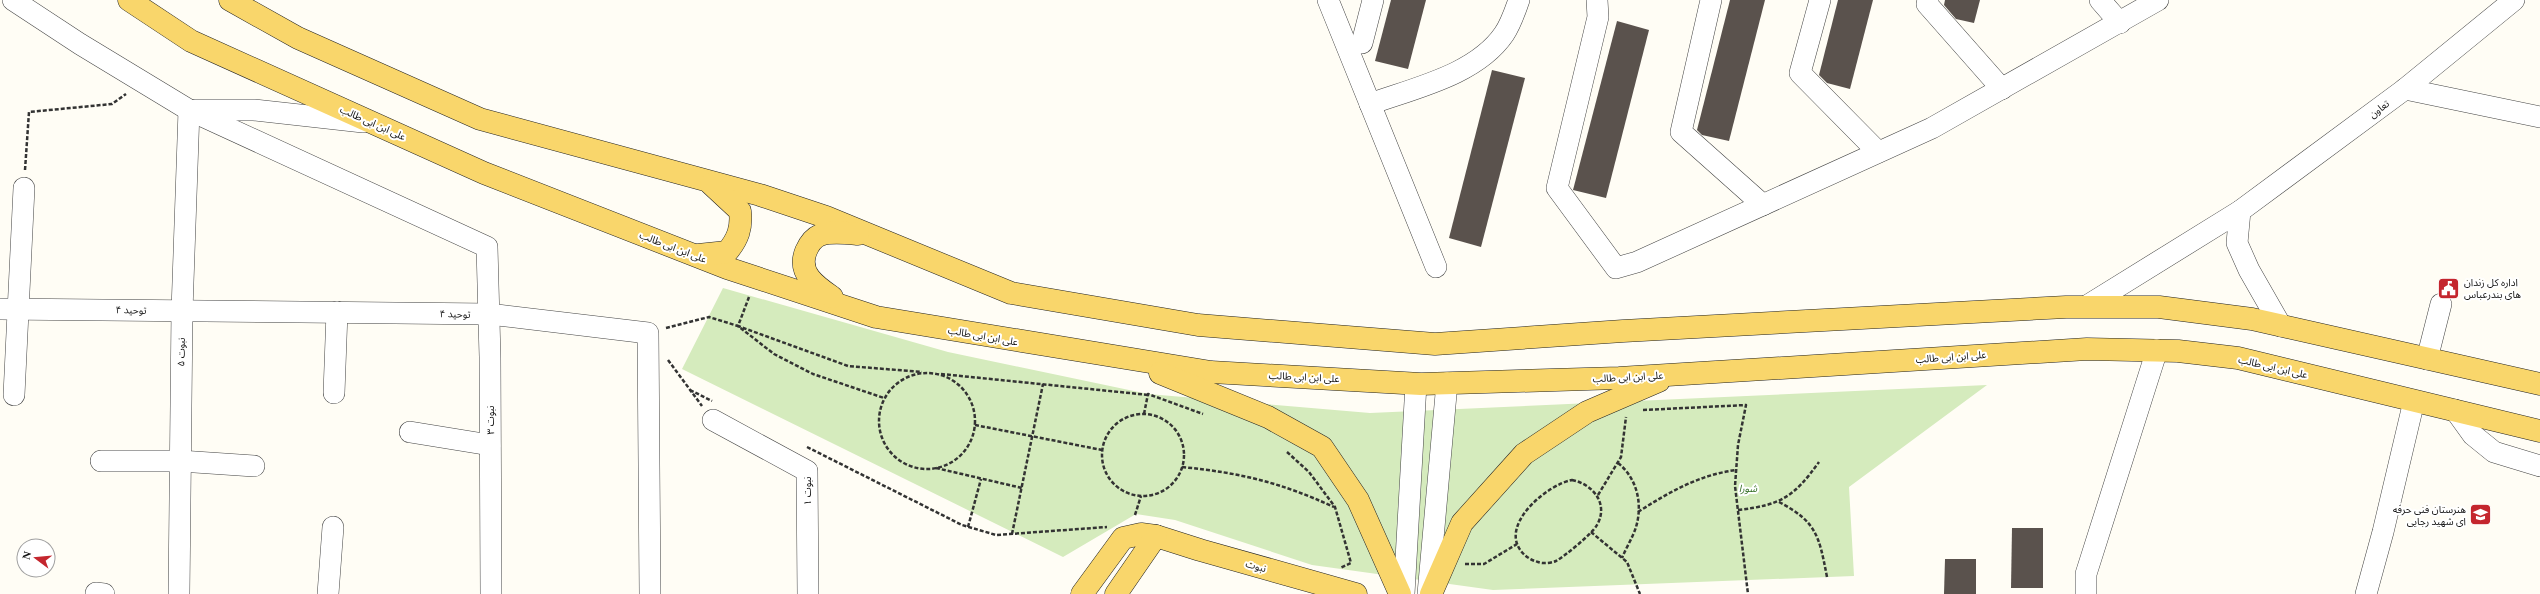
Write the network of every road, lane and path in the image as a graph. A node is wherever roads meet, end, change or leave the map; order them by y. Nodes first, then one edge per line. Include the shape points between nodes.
1 (13, 0) edge
2 (129, 0) edge
3 (230, 0) edge
4 (1328, 0) edge
5 (1373, 0) edge
6 (1519, 0) edge
7 (1597, 0) edge
8 (1711, 0) edge
9 (1820, 0) edge
10 (1928, 0) edge
11 (2100, 0) edge
12 (2158, 0) edge
13 (2514, 0) edge
14 (2120, 23) junction
15 (1362, 43) dead end
16 (143, 83) junction
17 (2002, 89) junction
18 (2405, 89) junction
19 (1370, 104) junction
20 (189, 110) junction
21 (2540, 117) edge
22 (372, 123) junction
23 (1878, 152) junction
24 (707, 180) junction
25 (24, 188) joint
26 (1763, 205) junction
27 (2240, 212) junction
28 (873, 236) junction
29 (693, 255) junction
30 (1436, 267) dead end
31 (757, 278) junction
32 (2441, 304) dead end
33 (2086, 306) junction
34 (9, 309) edge
35 (855, 310) junction
36 (182, 311) junction
37 (338, 312) junction
38 (489, 314) junction
39 (738, 326) junction
40 (2281, 326) junction
41 (648, 334) junction
42 (2157, 350) junction
43 (667, 359) dead end
44 (1125, 359) junction
45 (2427, 359) junction
46 (925, 372) junction
47 (941, 374) junction
48 (1676, 374) junction
49 (1447, 383) junction
50 (1044, 384) junction
51 (1416, 384) junction
52 (2540, 384) edge
53 (690, 390) junction
54 (334, 393) dead end
55 (1148, 394) junction
56 (1626, 395) junction
57 (14, 396) dead end
58 (884, 398) junction
59 (1178, 400) dead end
60 (2414, 401) junction
61 (2455, 410) junction
62 (1641, 411) dead end
63 (716, 412) junction
64 (1144, 414) junction
65 (1204, 414) dead end
66 (975, 425) junction
67 (2540, 431) edge
68 (410, 432) dead end
69 (1033, 436) junction
70 (490, 445) junction
71 (803, 445) dead end
72 (1282, 448) dead end
73 (1102, 450) junction
74 (101, 461) dead end
75 (180, 461) junction
76 (1819, 462) dead end
77 (1618, 463) junction
78 (254, 466) dead end
79 (2540, 466) edge
80 (1182, 467) junction
81 (936, 468) junction
82 (1736, 470) junction
83 (981, 478) junction
84 (1022, 488) junction
85 (1597, 496) junction
86 (1779, 502) junction
87 (1335, 507) junction
88 (1738, 510) junction
89 (1638, 512) junction
90 (1366, 520) junction
91 (1115, 526) dead end
92 (333, 527) dead end
93 (968, 527) junction
94 (1591, 532) junction
95 (1012, 534) junction
96 (1156, 536) junction
97 (1517, 544) junction
98 (1446, 558) junction
99 (1622, 558) junction
100 (1335, 571) dead end
101 (1827, 577) dead end
102 (179, 594) edge
103 (328, 594) edge
104 (491, 594) edge
105 (650, 594) edge
106 (808, 594) edge
107 (1082, 594) edge
108 (1116, 594) edge
109 (1356, 594) edge
110 (1400, 594) edge
111 (1404, 594) edge
112 (1428, 594) edge
113 (1431, 594) edge
114 (1640, 594) edge
115 (1748, 594) edge
116 (2086, 594) edge
117 (2366, 594) edge

1 - 16 street
2 - 22 main road, علی ابن ابی طالب via 191,41
3 - 24 main road via 298,38 480,119
4 - 19 street
5 - 15 street
6 - 19 street via 1504,34 1475,62
7 - 26 street via 1598,17 1557,188 1616,268 1637,262
8 - 26 street via 1681,132
9 - 23 street via 1800,73
10 - 17 street via 1927,4
11 - 14 street
12 - 14 street
13 - 18 street, تعاون
14 - 17 street
16 - 20 street
16 - 25 path via 112,104 29,112
17 - 23 street via 1932,128
18 - 21 street
18 - 27 street, تعاون
19 - 30 street
20 - 22 street via 268,111
20 - 36 street, نبوت ۵
20 - 38 street, نبوت ۳ via 487,247
22 - 29 main road, علی ابن ابی طالب via 484,174
23 - 26 street
24 - 28 main road via 826,216
24 - 29 main road via 740,211 741,224 736,241 727,252
25 - 34 street
27 - 33 street, تعاون
27 - 40 street via 2237,243 2249,270
28 - 33 main road via 1011,293 1198,325 1435,344 1622,331
28 - 35 main road via 848,233 821,235 810,242 803,258 805,273 814,285
29 - 31 main road, علی ابن ابی طالب
31 - 35 main road, علی ابن ابی طالب
31 - 39 path
32 - 45 street
33 - 40 main road via 2159,307 2252,319
34 - 36 street, توحید ۴
34 - 57 street
35 - 44 main road, علی ابن ابی طالب via 876,317
36 - 37 street, توحید ۴
36 - 75 street, نبوت ۵
37 - 38 street, توحید ۴
37 - 54 street
38 - 41 street, توحید ۴
38 - 70 street, نبوت ۳
39 - 41 path via 709,317
39 - 46 path via 848,366
39 - 58 path via 774,354 813,374
40 - 45 main road
41 - 105 street
42 - 48 main road, علی ابن ابی طالب via 2087,349
42 - 60 main road, علی ابن ابی طالب via 2238,358
42 - 116 street via 2086,574
43 - 53 path
44 - 51 main road, علی ابن ابی طالب via 1211,372
44 - 90 main road via 1268,417 1322,447 1358,500
45 - 52 main road
46 - 47 path
46 - 58 path via 909,376 894,385
47 - 50 path
47 - 66 path via 956,382 967,394 974,409
48 - 49 main road, علی ابن ابی طالب
48 - 56 main road
49 - 51 main road, علی ابن ابی طالب
49 - 112 street
50 - 55 path
50 - 69 path
51 - 111 street
53 - 63 path
53 - 63 path
55 - 59 path
55 - 64 path
55 - 65 path
56 - 77 path via 1624,437
56 - 98 main road via 1586,412 1524,454 1462,523
58 - 81 path via 879,412 879,428 888,449 906,464 920,469
60 - 61 main road, علی ابن ابی طالب
60 - 117 street
61 - 67 main road, علی ابن ابی طالب
61 - 79 street via 2473,435 2494,452
62 - 82 path via 1746,405
63 - 106 street, نبوت ۱ via 807,471
64 - 73 path via 1125,417 1114,425 1106,436
64 - 80 path via 1164,419 1175,428 1182,440
66 - 69 path
66 - 81 path via 971,440 962,453 950,463
68 - 70 street
69 - 73 path
69 - 84 path
70 - 104 street, نبوت ۳
71 - 93 path
72 - 87 path via 1310,472
73 - 80 path via 1102,463 1107,476 1116,486 1134,495 1154,495 1167,489
74 - 75 street
75 - 78 street
75 - 102 street, نبوت ۵
76 - 86 path via 1801,487
77 - 85 path
77 - 89 path via 1627,470 1634,483 1639,504
80 - 87 path via 1256,478 1292,488
81 - 83 path
82 - 88 path
82 - 89 path via 1714,473 1680,486
83 - 84 path
83 - 93 path
84 - 95 path
85 - 94 path via 1600,515
85 - 97 path via 1582,482 1572,480 1554,486 1520,517 1516,525
86 - 88 path
86 - 101 path via 1800,513 1814,528
87 - 90 path
87 - 100 path via 1351,563
88 - 115 path
89 - 99 path via 1636,527
90 - 110 main road
91 - 95 path
92 - 103 street
93 - 95 path via 996,535
94 - 97 path via 1556,561 1547,563 1529,559
94 - 99 path
96 - 107 main road, نبوت via 1141,534 1123,538
96 - 108 main road
96 - 109 main road, نبوت
97 - 98 path via 1484,564 1464,564
98 - 113 main road
99 - 114 path via 1627,562

